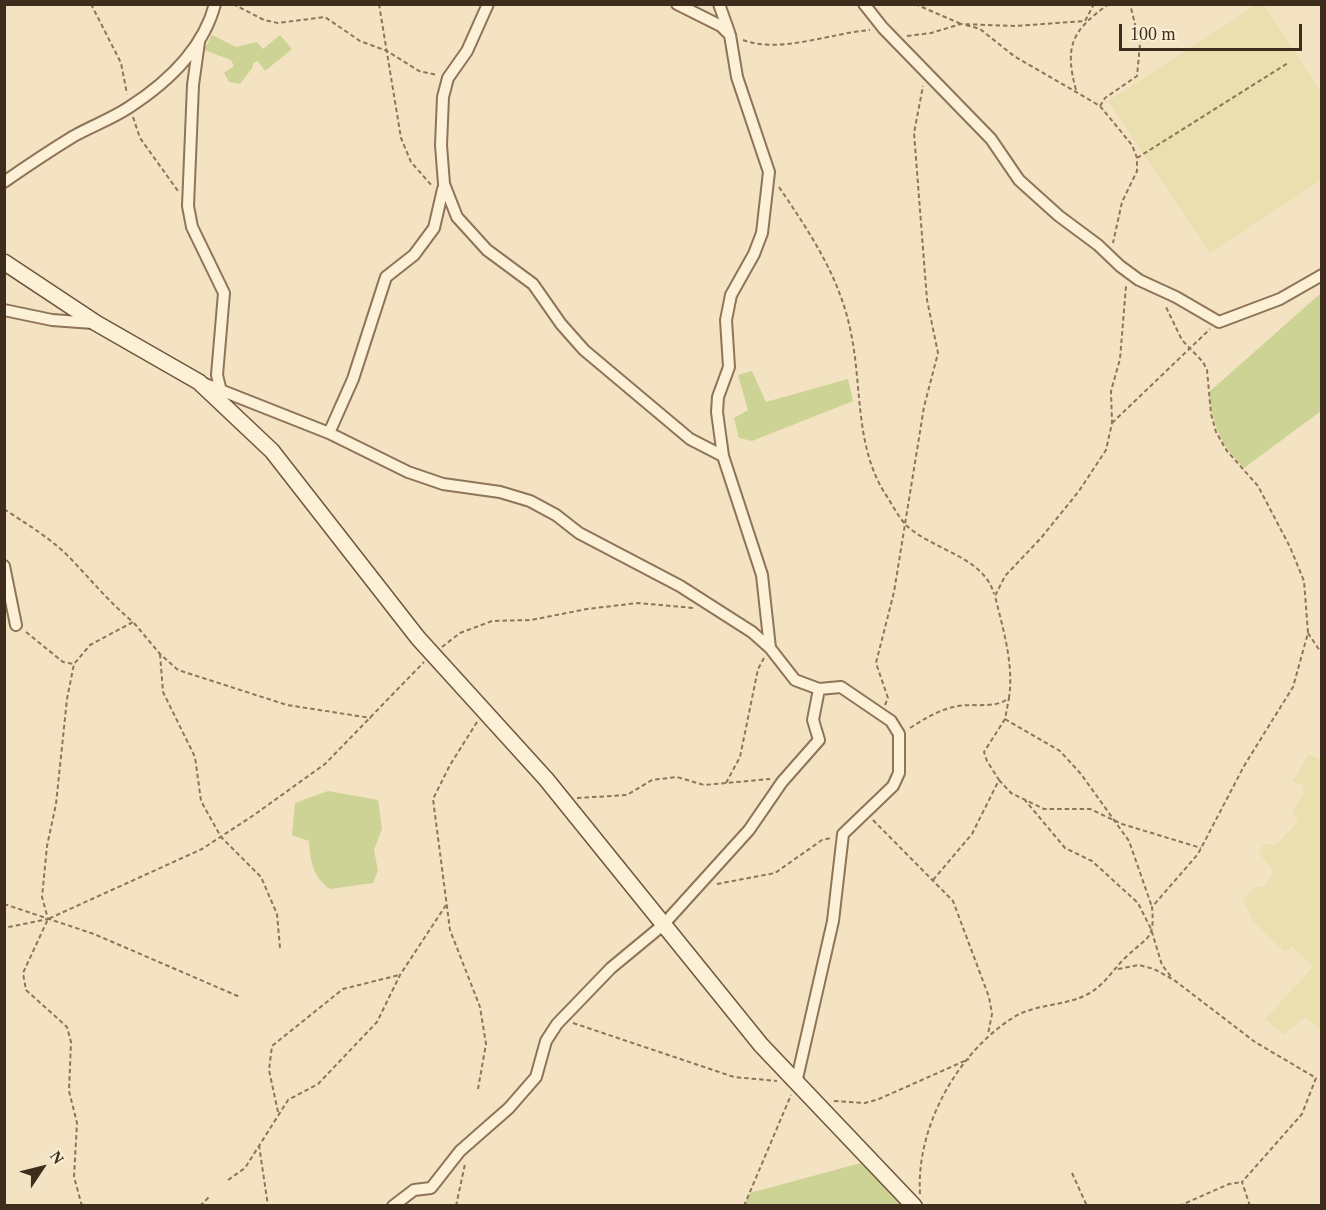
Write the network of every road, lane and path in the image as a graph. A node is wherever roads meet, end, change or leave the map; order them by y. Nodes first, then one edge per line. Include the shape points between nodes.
1 (215, 4) edge
2 (233, 4) edge
3 (380, 4) edge
4 (488, 4) edge
5 (677, 4) edge
6 (719, 4) edge
7 (864, 4) edge
8 (915, 4) edge
9 (1094, 4) edge
10 (1109, 4) edge
11 (1130, 4) edge
12 (1085, 21) junction
13 (961, 24) junction
14 (883, 28) junction
15 (729, 35) junction
16 (199, 42) junction
17 (387, 51) junction
18 (1288, 63) dead end
19 (926, 72) junction
20 (448, 78) junction
21 (1077, 90) junction
22 (1100, 106) junction
23 (1137, 158) junction
24 (768, 172) junction
25 (4, 182) edge
26 (444, 184) junction
27 (442, 198) junction
28 (1111, 255) junction
29 (4, 262) edge
30 (1120, 266) junction
31 (1322, 275) edge
32 (1156, 286) junction
33 (4, 310) edge
34 (1219, 322) junction
35 (96, 323) junction
36 (1190, 348) junction
37 (199, 382) junction
38 (220, 391) junction
39 (230, 410) junction
40 (1112, 423) junction
41 (329, 433) junction
42 (723, 456) junction
43 (4, 509) edge
44 (906, 525) junction
45 (4, 566) edge
46 (8, 593) edge
47 (995, 596) junction
48 (712, 606) junction
49 (133, 622) junction
50 (16, 625) joint
51 (1308, 633) junction
52 (770, 648) junction
53 (160, 654) junction
54 (1322, 654) edge
55 (432, 655) junction
56 (74, 664) junction
57 (819, 688) junction
58 (1009, 698) junction
59 (484, 711) junction
60 (883, 714) junction
61 (371, 718) junction
62 (1005, 719) junction
63 (899, 734) junction
64 (786, 777) junction
65 (999, 780) junction
66 (726, 783) junction
67 (562, 798) junction
68 (1024, 799) junction
69 (867, 813) junction
70 (1117, 821) junction
71 (843, 834) junction
72 (221, 837) junction
73 (1201, 848) junction
74 (933, 880) junction
75 (693, 889) junction
76 (4, 904) edge
77 (447, 904) junction
78 (1152, 907) junction
79 (48, 919) junction
80 (663, 925) junction
81 (4, 928) edge
82 (1152, 929) junction
83 (280, 948) dead end
84 (1118, 969) junction
85 (400, 975) junction
86 (1174, 980) junction
87 (240, 997) dead end
88 (563, 1019) junction
89 (988, 1035) junction
90 (969, 1059) junction
91 (1316, 1078) junction
92 (796, 1083) junction
93 (1322, 1083) edge
94 (477, 1089) dead end
95 (848, 1101) dead end
96 (278, 1112) junction
97 (470, 1143) junction
98 (259, 1145) junction
99 (1072, 1173) dead end
100 (228, 1180) dead end
101 (1242, 1182) junction
102 (208, 1197) dead end
103 (917, 1202) edge
104 (82, 1206) edge
105 (200, 1206) edge
106 (268, 1206) edge
107 (393, 1206) edge
108 (456, 1206) edge
109 (744, 1206) edge
110 (1087, 1206) edge
111 (1179, 1206) edge
112 (1250, 1206) edge

1 - 16 street
2 - 17 path via 278,23 325,17 360,40
3 - 17 path
4 - 20 street
5 - 15 street via 721,26
6 - 15 street
7 - 14 street
8 - 13 path
9 - 12 path
10 - 12 path
11 - 22 path via 1140,44 1137,76 1105,98
12 - 13 path via 1015,26
12 - 21 path via 1069,56
13 - 14 path via 902,36
13 - 21 path via 980,29 1014,56
14 - 15 path via 793,44 749,42
14 - 19 street
15 - 24 street via 737,77
16 - 25 street via 190,57 129,107
16 - 38 street via 192,85 188,206 192,226 224,293 218,346
17 - 20 path via 419,71
17 - 27 path via 399,126 411,162
18 - 23 path
19 - 28 street via 991,139 1019,180
19 - 44 path via 914,133 927,300 938,353 924,407
20 - 26 street via 441,133
21 - 22 path
22 - 23 path via 1132,145
23 - 28 path via 1137,171 1122,202
24 - 42 street via 762,233 731,295 726,320 729,367 717,412
24 - 44 path via 831,268 843,299 859,375 868,459
26 - 27 street
26 - 42 street via 457,217 470,234 533,284 584,350 690,439
27 - 41 street via 434,228 414,255 386,277 353,379
28 - 30 street
29 - 35 street
30 - 32 street via 1139,280
30 - 40 path via 1126,298 1120,359 1111,391
31 - 34 street via 1280,299
32 - 34 street
32 - 36 path via 1182,340
33 - 35 street via 52,320
34 - 36 path
35 - 37 street
36 - 40 path
36 - 51 path via 1207,370 1216,432 1258,486 1304,581
37 - 38 street
37 - 39 street
38 - 39 street
38 - 41 street
39 - 55 street via 272,452
40 - 47 path via 1106,450 1095,468 1041,538 1005,576
41 - 48 street via 408,472 443,484 500,492 530,501
42 - 52 street via 762,575
43 - 49 path via 43,534
44 - 47 path via 975,566 992,584
44 - 60 path via 876,663 888,698
45 - 46 street
46 - 50 street
47 - 58 path via 1006,639
48 - 52 street
48 - 55 path via 691,609 638,603 531,620 492,621 460,633
49 - 53 path
49 - 56 path via 90,645
50 - 56 path via 63,662
51 - 54 path
51 - 73 path via 1293,687 1244,766
52 - 57 street via 795,680
52 - 66 path via 758,669 740,757
53 - 61 path via 178,670 286,705
53 - 72 path via 163,692 195,757 201,801
55 - 59 street
55 - 61 path
56 - 79 path via 47,846 42,897
57 - 60 street via 841,687
57 - 64 street via 813,720 819,740
58 - 62 path
58 - 63 path via 1002,703 955,706 932,714
59 - 67 street
59 - 77 path via 433,799
60 - 63 street
61 - 72 path via 325,764
62 - 65 path via 984,752
62 - 70 path via 1060,751
63 - 69 street via 899,773 894,786
64 - 66 path
64 - 75 street via 749,830
65 - 68 path via 1011,793
65 - 74 path via 972,834
66 - 67 path via 704,785 677,777 652,780 627,795
67 - 80 street
68 - 70 path via 1044,809 1090,809
68 - 82 path via 1065,848 1092,861 1130,894
69 - 71 street
69 - 74 path
70 - 73 path
70 - 78 path via 1129,841
71 - 75 path via 822,840 776,873
71 - 92 street via 833,921
72 - 79 path
72 - 83 path via 261,877 278,914
73 - 78 path
74 - 89 path via 953,901 979,969 992,1014
75 - 80 street
76 - 79 path
77 - 85 path
77 - 94 path via 458,958 480,1007 486,1044
78 - 82 path
79 - 81 path
79 - 87 path via 94,933
79 - 104 path via 23,972 26,990 67,1027 71,1042 69,1092 77,1124 74,1177
80 - 88 street via 611,968
80 - 92 street via 760,1045
82 - 84 path via 1143,945 1127,956
82 - 86 path via 1162,965
84 - 86 path via 1139,965
84 - 89 path via 1090,993 1028,1010
85 - 96 path via 377,1022 363,1038 318,1084 288,1100
85 - 96 path via 344,989 272,1046 269,1070
86 - 91 path via 1254,1042
88 - 92 path via 734,1077
88 - 97 street via 546,1041 536,1077
89 - 90 path
90 - 95 path via 879,1099 865,1103
90 - 103 path via 947,1091 924,1137
91 - 93 path
91 - 101 path via 1302,1114
92 - 103 street
92 - 109 path
96 - 98 path
97 - 107 street via 431,1188 414,1190
97 - 108 path
98 - 100 path via 245,1168
98 - 106 path
99 - 110 path
101 - 111 path
101 - 112 path
102 - 105 path

